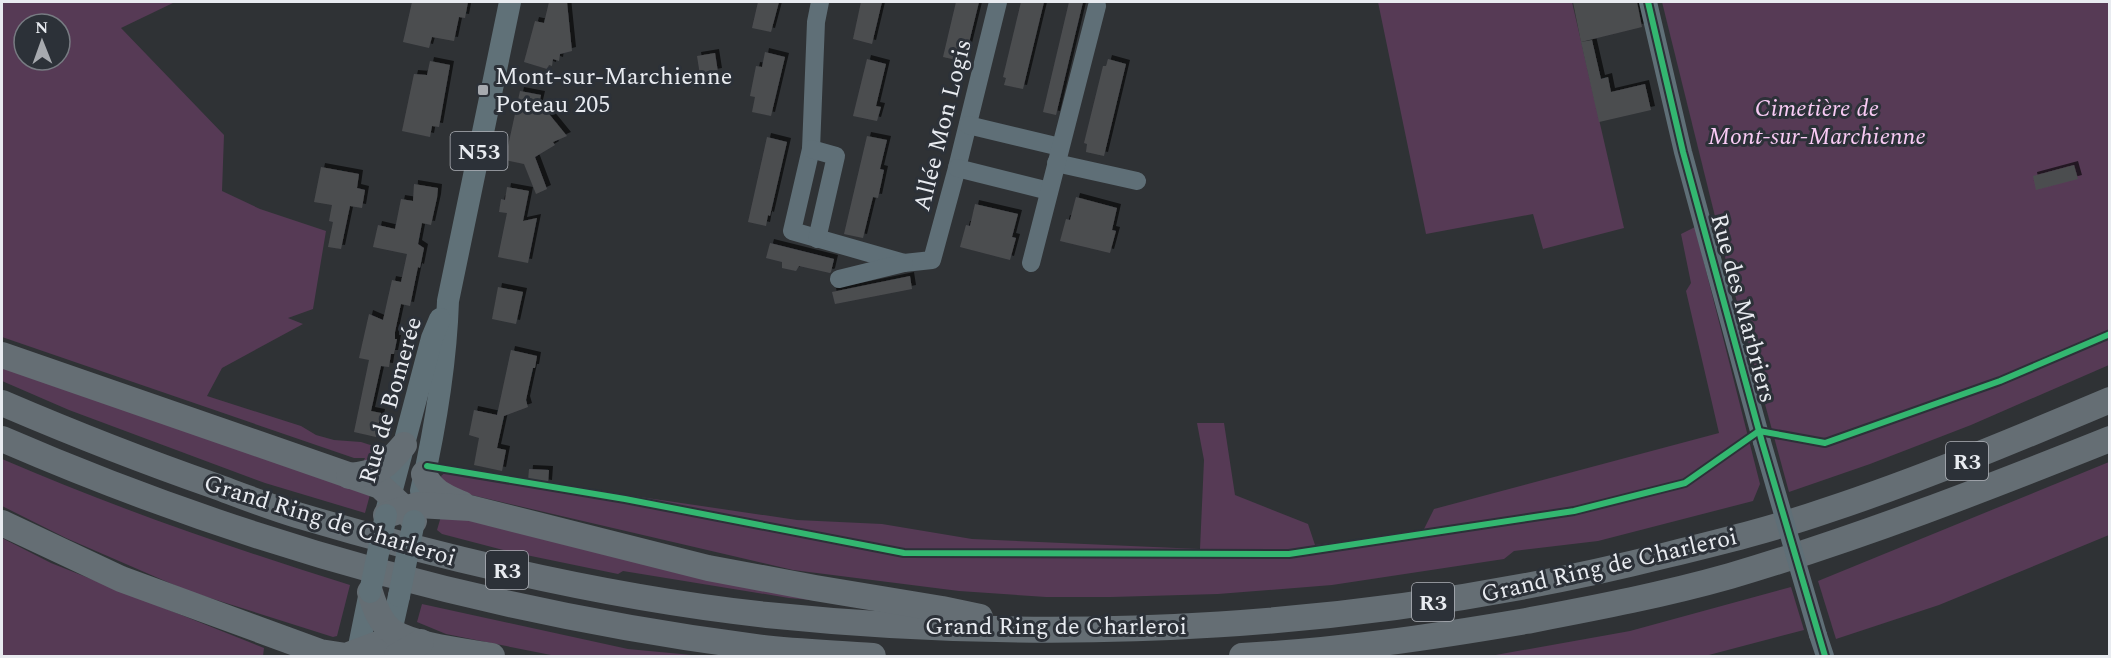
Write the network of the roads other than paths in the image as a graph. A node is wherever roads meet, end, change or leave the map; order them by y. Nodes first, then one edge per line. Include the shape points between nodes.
1 (510, 2) edge
2 (820, 2) edge
3 (998, 2) edge
4 (1648, 2) edge
5 (1097, 6) dead end
6 (968, 125) junction
7 (811, 149) junction
8 (1058, 155) junction
9 (957, 168) junction
10 (1137, 181) dead end
11 (1049, 191) junction
12 (817, 238) junction
13 (904, 263) junction
14 (1031, 263) dead end
15 (839, 279) dead end
16 (448, 301) junction
17 (2, 355) edge
18 (2109, 400) edge
19 (2, 402) edge
20 (2, 439) edge
21 (2109, 439) edge
22 (404, 445) junction
23 (424, 474) junction
24 (349, 476) junction
25 (470, 508) junction
26 (403, 509) junction
27 (2, 523) edge
28 (384, 625) edge
29 (1036, 630) junction
30 (322, 654) edge
31 (358, 655) edge
32 (492, 657) edge
33 (873, 657) edge
34 (1242, 657) edge
35 (1825, 657) edge

1 - 16 main road, Rue de Bomerée / N53
2 - 7 street
3 - 6 street, Allée Mon Logis
4 - 35 street, Rue des Marbriers, bridge via 1683,152
5 - 8 street
6 - 8 street
6 - 9 street, Allée Mon Logis
7 - 12 street via 836,156
7 - 12 street via 792,231
8 - 10 street
8 - 11 street
9 - 11 street
9 - 13 street, Allée Mon Logis via 932,260
11 - 14 street
12 - 13 street
13 - 15 street
16 - 22 main road, Rue de Bomerée / N53 via 432,338
16 - 23 main road, Rue de Bomerée / N53 via 447,337
17 - 24 highway
18 - 29 highway, Grand Ring de Charleroi / R3 via 1960,464 1821,513 1586,575 1450,600 1310,618
19 - 29 highway, Grand Ring de Charleroi / R3 via 162,467 290,513 491,567 622,594 763,614 896,625
20 - 33 highway, Grand Ring de Charleroi / R3 via 154,501 384,575 618,627 757,647
21 - 34 highway, Grand Ring de Charleroi / R3 via 1970,495 1728,576 1593,609 1455,633 1314,652
22 - 24 highway via 379,471
22 - 26 main road, Rue de Bomerée / N53
23 - 25 highway via 436,492
23 - 26 main road, Rue de Bomerée / N53
24 - 26 highway via 380,486
25 - 26 highway
25 - 29 highway via 708,568 942,609
26 - 28 main road, Rue de Bomerée / N53, bridge
26 - 28 main road, Rue de Bomerée / N53, bridge
27 - 30 highway via 121,579
28 - 31 highway
28 - 31 main road, Rue de Bomerée / N53
28 - 32 highway via 421,642
30 - 31 highway

